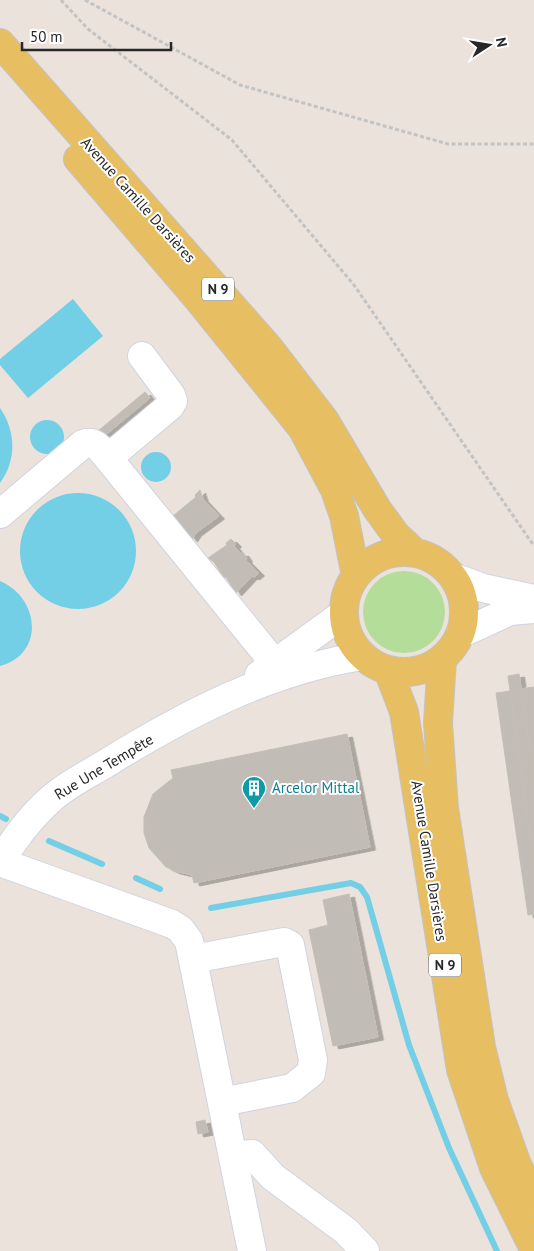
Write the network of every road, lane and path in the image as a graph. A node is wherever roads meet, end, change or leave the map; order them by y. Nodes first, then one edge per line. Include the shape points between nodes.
1 (62, 0) edge
2 (85, 0) edge
3 (0, 43) edge
4 (0, 66) edge
5 (534, 144) edge
6 (142, 356) dead end
7 (108, 458) junction
8 (0, 514) edge
9 (534, 546) edge
10 (414, 552) junction
11 (356, 576) junction
12 (453, 577) junction
13 (534, 599) edge
14 (534, 609) edge
15 (344, 613) junction
16 (460, 634) junction
17 (363, 656) junction
18 (442, 659) junction
19 (275, 664) junction
20 (388, 670) junction
21 (227, 697) junction
22 (2, 854) edge
23 (193, 959) junction
24 (222, 1102) junction
25 (232, 1156) junction
26 (534, 1201) edge
27 (534, 1250) edge
28 (252, 1251) edge
29 (365, 1251) edge

1 - 9 path via 88,29 232,140 354,285
2 - 5 path via 240,85 448,144
3 - 10 main road, Avenue Camille Darsières / N 9 via 269,348 325,421 396,535
4 - 11 main road, Avenue Camille Darsières / N 9 via 198,299 302,428 341,507
6 - 7 street via 173,401
7 - 8 street via 94,443 83,444
7 - 19 street
10 - 11 main road via 382,556 367,564
10 - 12 main road via 429,557
11 - 15 main road via 349,587
12 - 13 street via 483,588
12 - 16 main road via 462,596 464,615
14 - 16 street via 510,611
15 - 17 main road via 346,629
15 - 19 street, Rue Une Tempête
16 - 18 main road
17 - 20 main road
17 - 21 street, Rue Une Tempête via 304,668
18 - 20 main road via 426,669 407,673
18 - 26 main road, Avenue Camille Darsières / N 9 via 438,722 444,808 481,1047 494,1100
19 - 21 street, Rue Une Tempête
20 - 27 main road, Avenue Camille Darsières / N 9 via 404,712 461,1070 494,1168
21 - 22 street, Rue Une Tempête via 126,751 52,798
22 - 23 street via 172,924 189,941
23 - 24 street
23 - 24 street via 284,942 290,945 313,1060 311,1072 292,1088
24 - 25 street
25 - 28 street
25 - 29 street via 252,1154 273,1177 346,1231

